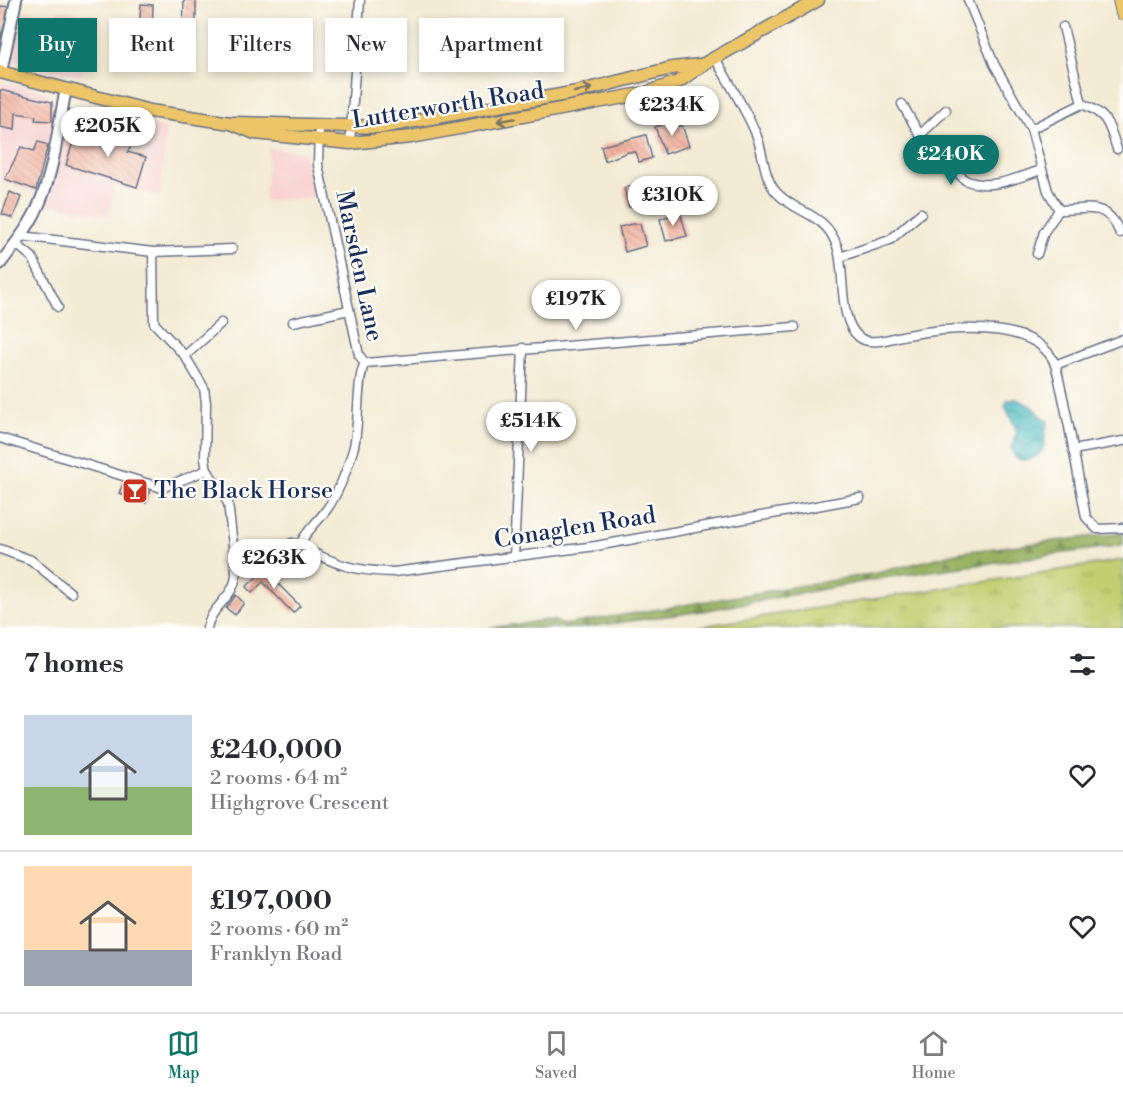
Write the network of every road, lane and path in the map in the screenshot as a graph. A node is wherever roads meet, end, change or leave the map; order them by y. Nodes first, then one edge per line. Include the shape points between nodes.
1 (16, 0) edge
2 (360, 0) edge
3 (818, 0) edge
4 (968, 0) edge
5 (1120, 0) edge
6 (1123, 13) edge
7 (1063, 27) dead end
8 (715, 58) junction
9 (702, 65) junction
10 (672, 68) junction
11 (0, 72) edge
12 (678, 82) junction
13 (66, 90) junction
14 (902, 104) dead end
15 (1082, 105) junction
16 (946, 110) dead end
17 (319, 126) junction
18 (351, 127) junction
19 (275, 129) junction
20 (1031, 129) junction
21 (920, 135) junction
22 (317, 141) junction
23 (350, 143) junction
24 (1117, 149) dead end
25 (1041, 170) junction
26 (1059, 210) junction
27 (921, 213) dead end
28 (1120, 233) dead end
29 (18, 240) junction
30 (232, 249) dead end
31 (153, 252) junction
32 (1037, 254) dead end
33 (840, 257) junction
34 (0, 264) edge
35 (58, 307) dead end
36 (349, 310) junction
37 (293, 321) dead end
38 (221, 323) dead end
39 (795, 327) dead end
40 (1123, 339) edge
41 (523, 348) junction
42 (185, 356) junction
43 (364, 363) junction
44 (1055, 365) junction
45 (0, 438) edge
46 (1123, 441) edge
47 (1073, 450) junction
48 (207, 470) junction
49 (860, 498) dead end
50 (1123, 528) edge
51 (299, 546) junction
52 (0, 549) edge
53 (514, 557) junction
54 (236, 571) junction
55 (70, 592) dead end
56 (207, 628) edge

1 - 11 street
2 - 18 street
3 - 8 main road, Lutterworth Road
4 - 20 street via 994,64
5 - 6 highway
7 - 15 street
8 - 9 main road, Lutterworth Road
8 - 33 street via 756,134 772,186 788,202 825,226
9 - 10 main road, Lutterworth Road
9 - 12 main road, Lutterworth Road
10 - 12 main road
18 -> 10 main road, Lutterworth Road via 381,127 565,94
11 - 13 main road, Lutterworth Road
12 -> 23 main road, Lutterworth Road via 613,101 411,137
13 - 19 main road, Lutterworth Road via 150,111
13 - 29 street via 47,182
14 - 21 street
15 - 20 street
15 - 24 street via 1102,114
16 - 21 street
17 - 18 main road, Lutterworth Road
17 - 19 main road, Lutterworth Road
17 - 22 street, Marsden Lane
18 - 23 street
19 - 22 main road, Lutterworth Road
20 - 25 street
21 - 25 street via 957,174 974,184 1002,183
22 - 23 main road, Lutterworth Road
22 - 36 street, Marsden Lane via 318,165
25 - 26 street
26 - 28 street via 1096,208 1107,213
26 - 32 street via 1044,232
27 - 33 street via 890,240
29 - 31 street
29 - 34 street
29 - 35 street via 32,257
30 - 31 street
31 - 42 street via 154,323
33 - 44 street via 847,320 861,339 876,341 921,332 981,328 1037,342
36 - 37 street
36 - 43 street, Marsden Lane
38 - 42 street
39 - 41 street
40 - 44 street
41 - 43 street
41 - 53 street
42 - 48 street via 204,388
43 - 51 street, Marsden Lane via 360,370 354,447 340,487
44 - 47 street
45 - 48 street via 162,488
46 - 47 street
47 - 50 street via 1086,518 1097,529
48 - 54 street via 228,503
49 - 53 street, Conaglen Road
51 - 53 street, Conaglen Road via 363,572 394,572
51 - 54 street via 289,543
52 - 55 street via 31,560
54 - 56 street via 234,589 208,620

